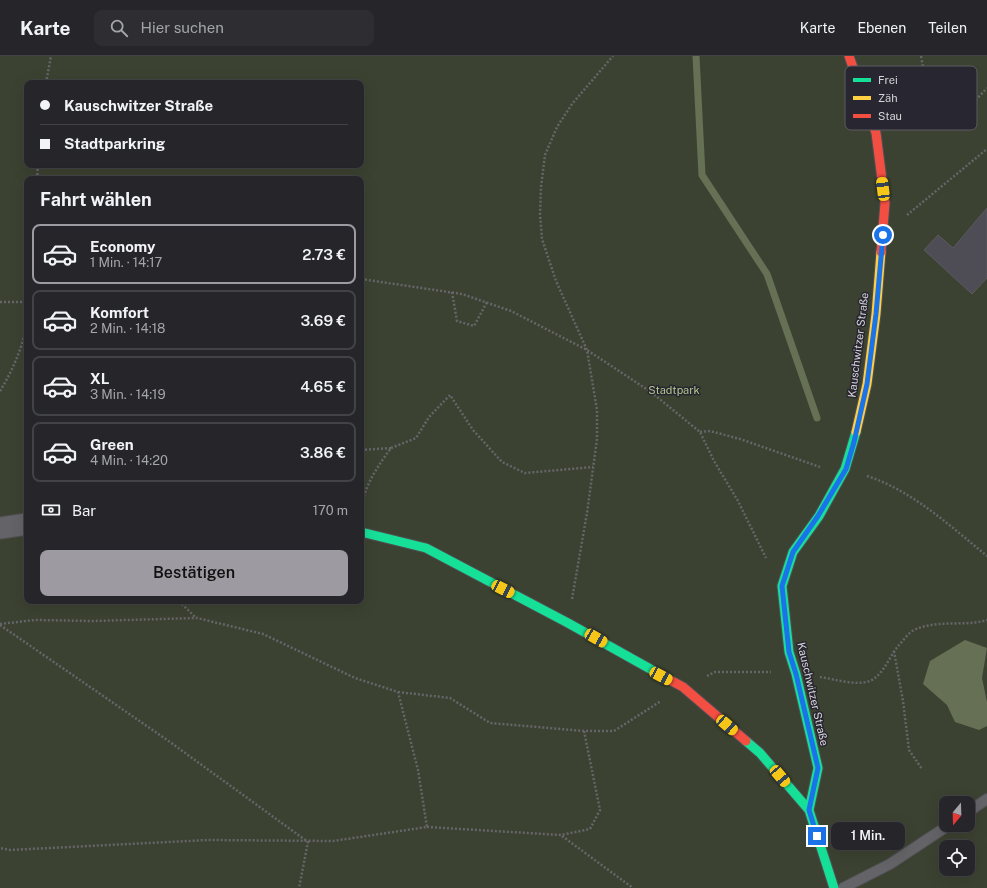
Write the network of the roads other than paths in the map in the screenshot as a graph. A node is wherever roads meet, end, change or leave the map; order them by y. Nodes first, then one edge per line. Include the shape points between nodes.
1 (849, 56) edge
2 (853, 66) edge
3 (875, 130) edge
4 (24, 524) edge
5 (0, 528) edge
6 (364, 533) edge
7 (987, 799) edge
8 (975, 807) edge
9 (809, 810) junction
10 (939, 831) edge
11 (834, 888) edge
12 (842, 888) edge

1 - 2 street, Kauschwitzer Straße
3 - 9 street, Kauschwitzer Straße via 885,203 876,314 867,384 846,469 793,552 782,586 789,652 818,768
4 - 5 street
6 - 9 street via 426,548 683,687 760,753
7 - 8 lane
9 - 11 street
10 - 12 lane via 890,864

